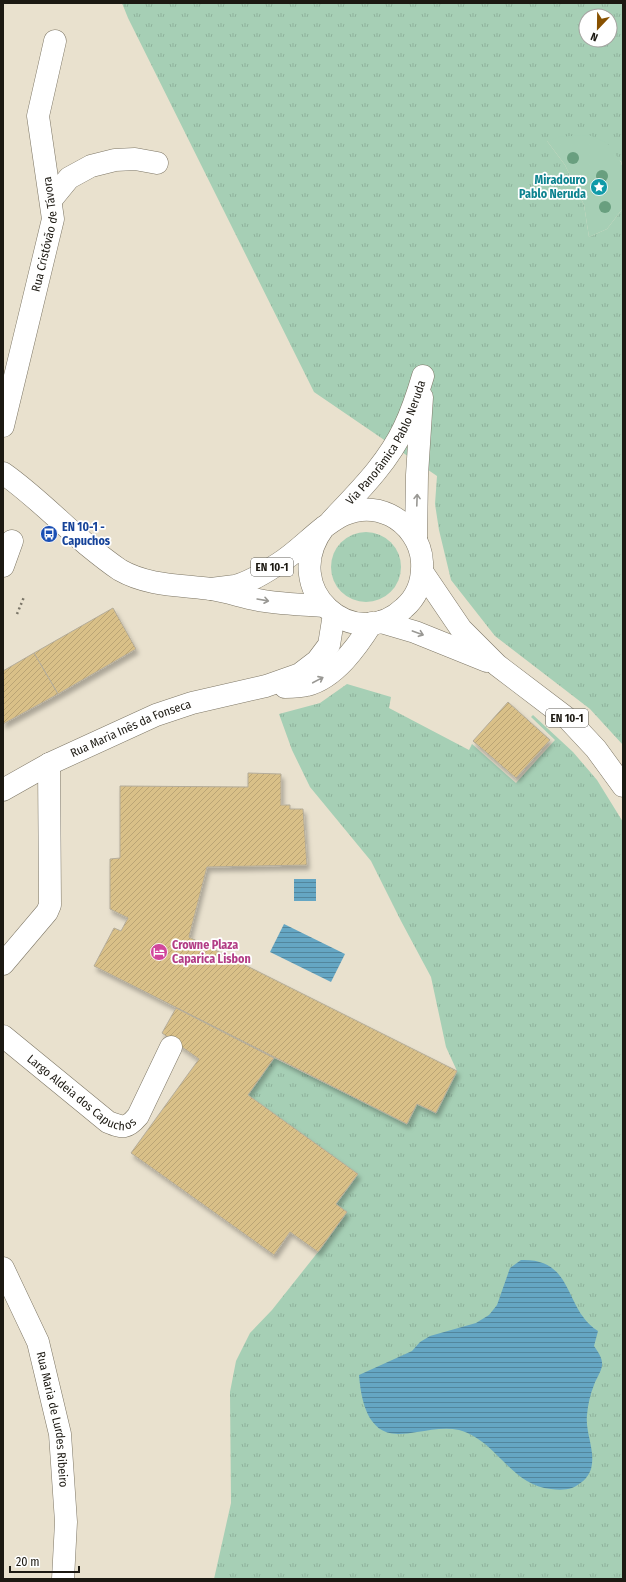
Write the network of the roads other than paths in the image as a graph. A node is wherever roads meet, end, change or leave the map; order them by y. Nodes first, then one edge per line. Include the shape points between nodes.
1 (55, 41) dead end
2 (157, 164) dead end
3 (51, 200) junction
4 (3, 426) edge
5 (3, 473) edge
6 (327, 524) junction
7 (416, 539) junction
8 (12, 541) dead end
9 (3, 566) edge
10 (422, 573) junction
11 (211, 589) junction
12 (329, 610) junction
13 (376, 623) junction
14 (497, 665) junction
15 (266, 686) junction
16 (49, 764) junction
17 (623, 786) edge
18 (3, 790) edge
19 (3, 964) edge
20 (3, 1036) edge
21 (171, 1047) dead end
22 (3, 1268) edge
23 (62, 1579) edge

1 - 3 street, Rua Cristóvão de Távora via 38,116
2 - 3 street via 128,159 91,166 69,178
3 - 4 street, Rua Cristóvão de Távora via 53,219
5 - 11 street, EN 10-1 via 120,570 157,583
6 - 7 street, EN 10-1 via 353,511 377,511 400,521
7 -> 6 street, Via Panorâmica Pablo Neruda via 423,376 413,408 397,442 376,472
6 - 11 street, EN 10-1 via 292,555 264,572 236,585
6 - 12 street, EN 10-1 via 312,546 309,567 312,588
7 - 10 street, EN 10-1 via 422,555
8 - 9 street
10 - 13 street, EN 10-1 via 420,584 409,604 396,614
10 - 14 street, EN 10-1 via 461,629
11 -> 12 street, EN 10-1 via 264,601
12 - 13 street, EN 10-1 via 346,620
12 - 15 street, Rua Maria Inês da Fonseca via 329,645 317,661 300,674
13 -> 14 street, EN 10-1 via 415,632
15 -> 13 street, Rua Maria Inês da Fonseca via 296,687 318,681 340,664
14 - 17 street, EN 10-1 via 568,719 596,749
15 - 16 street, Rua Maria Inês da Fonseca via 192,703 156,715
16 - 18 street, Rua Maria Inês da Fonseca
16 - 19 street via 50,905 47,912
20 - 21 street, Largo Aldeia dos Capuchos via 108,1122 120,1127 131,1124 138,1116
22 - 23 street, Rua Maria de Lurdes Ribeiro via 38,1342 60,1434 66,1522

